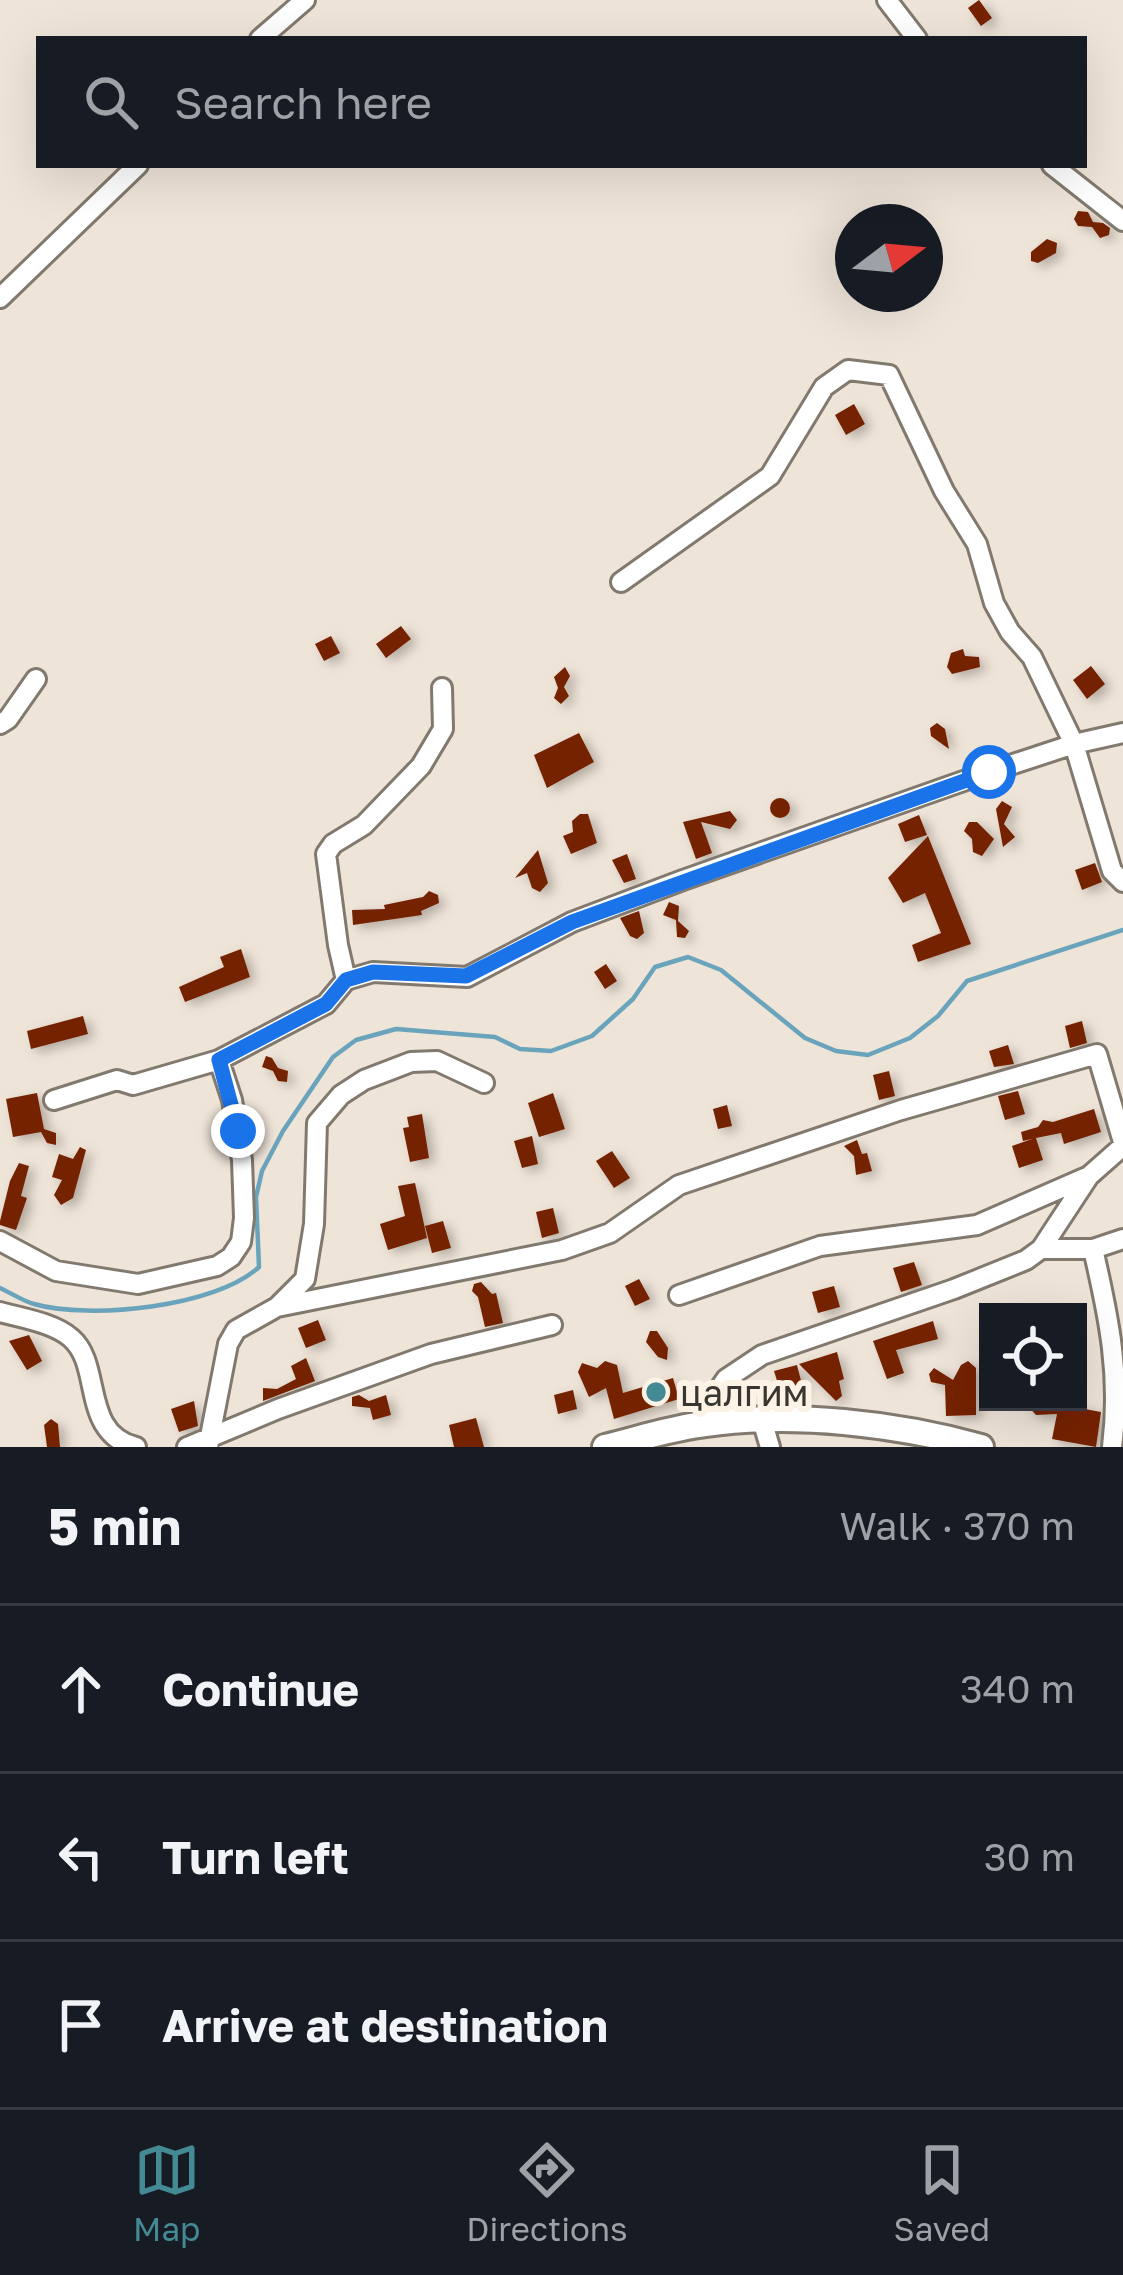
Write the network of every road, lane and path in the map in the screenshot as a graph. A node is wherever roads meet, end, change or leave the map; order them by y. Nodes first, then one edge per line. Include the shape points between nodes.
1 (305, 0) edge
2 (887, 0) edge
3 (263, 36) edge
4 (915, 36) edge
5 (135, 168) edge
6 (1056, 168) edge
7 (1123, 221) edge
8 (0, 298) edge
9 (621, 582) dead end
10 (35, 679) dead end
11 (442, 688) dead end
12 (0, 724) edge
13 (1123, 733) edge
14 (1074, 744) junction
15 (1123, 882) edge
16 (346, 980) junction
17 (219, 1060) junction
18 (484, 1083) dead end
19 (54, 1100) dead end
20 (1123, 1144) edge
21 (1089, 1176) junction
22 (1123, 1239) edge
23 (0, 1241) edge
24 (1041, 1249) junction
25 (1093, 1250) junction
26 (679, 1295) dead end
27 (277, 1307) junction
28 (0, 1312) edge
29 (552, 1325) dead end
30 (762, 1420) junction
31 (703, 1424) junction
32 (209, 1442) edge
33 (650, 1442) edge
34 (979, 1446) edge
35 (136, 1447) edge
36 (187, 1447) edge
37 (605, 1447) edge
38 (770, 1447) edge
39 (1112, 1447) edge

1 - 3 street
2 - 4 street
5 - 8 street
6 - 7 street
9 - 14 street via 770,476 824,387 848,370 889,375 977,544 994,603
10 - 12 street
11 - 16 street via 443,729 421,766 326,854
13 - 14 street
14 - 15 street via 1112,871
14 - 16 street via 572,922 466,976 373,972
16 - 17 street via 326,1004
17 - 19 street
17 - 23 street via 242,1160 244,1218 231,1257 138,1284 56,1271
18 - 27 street via 437,1061 411,1062 340,1095 317,1123 305,1279
20 - 21 street
20 - 27 street via 1097,1054 679,1185 610,1233 562,1250
21 - 24 street
21 - 26 street via 977,1226 820,1246
22 - 25 street
24 - 25 street
24 - 31 street via 954,1289 762,1355 726,1379
25 - 39 street via 1118,1397
27 - 32 street via 236,1330 228,1344
28 - 35 street via 76,1341 107,1427
29 - 32 street via 431,1354
30 - 31 street
30 - 34 street via 853,1424
30 - 38 street
31 - 33 street
32 - 36 street
33 - 37 street

